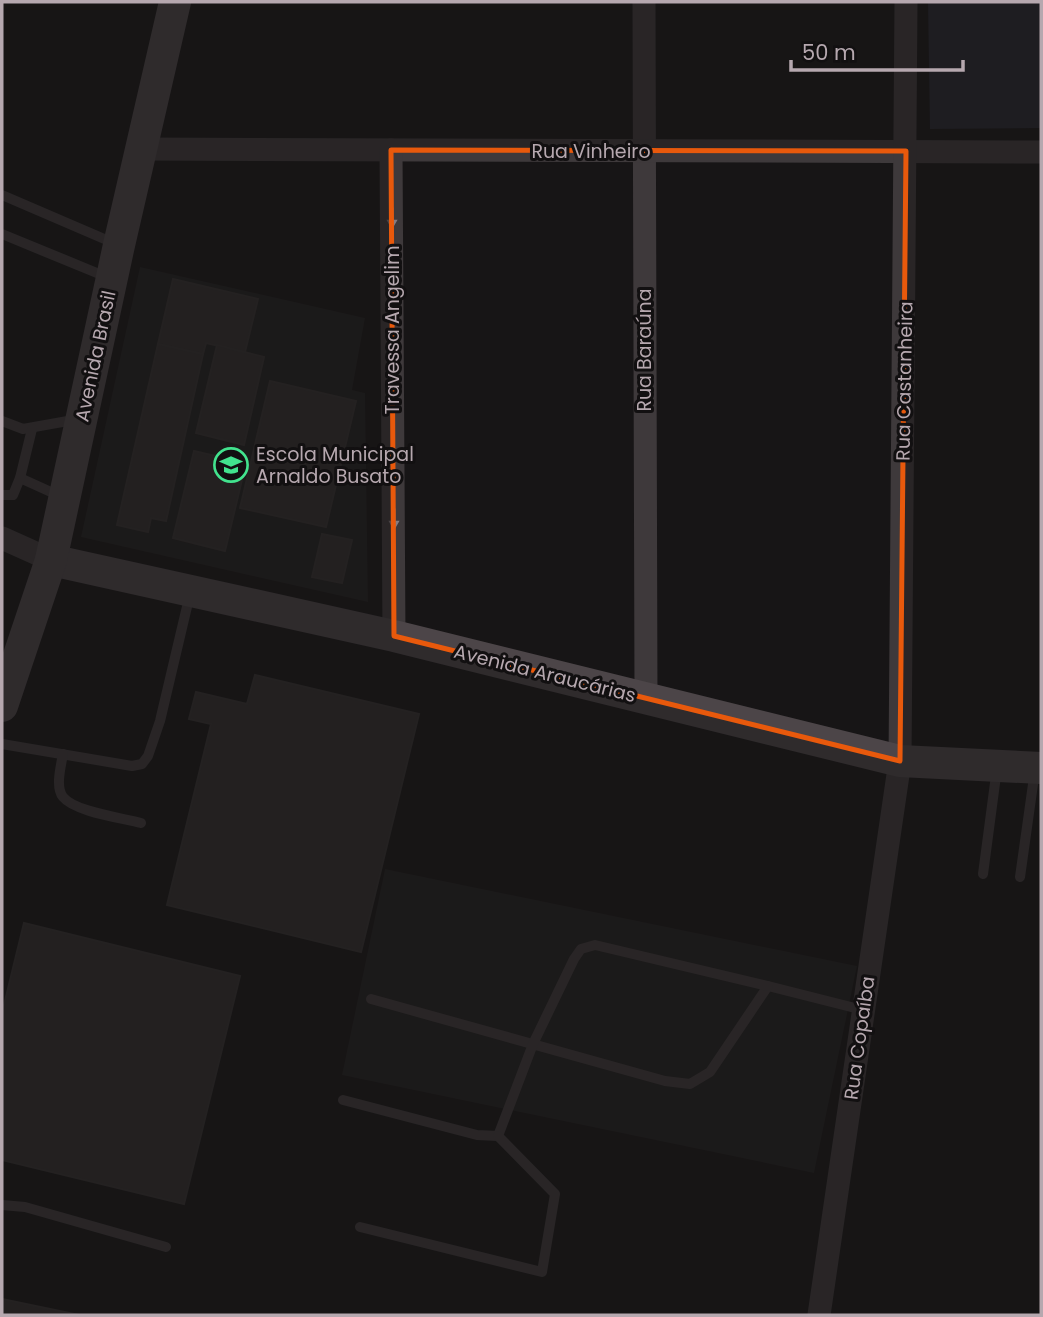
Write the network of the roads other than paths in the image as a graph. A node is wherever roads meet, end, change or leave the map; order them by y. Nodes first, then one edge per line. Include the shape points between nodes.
1 (175, 2) edge
2 (643, 2) edge
3 (906, 2) edge
4 (141, 149) junction
5 (391, 150) junction
6 (643, 151) junction
7 (906, 151) junction
8 (1041, 152) edge
9 (2, 195) edge
10 (2, 234) edge
11 (119, 245) junction
12 (112, 279) junction
13 (82, 418) junction
14 (2, 421) edge
15 (32, 429) junction
16 (20, 478) junction
17 (2, 495) edge
18 (65, 498) junction
19 (2, 538) edge
20 (51, 560) junction
21 (191, 591) junction
22 (394, 636) junction
23 (646, 698) junction
24 (2, 706) edge
25 (2, 744) edge
26 (62, 754) junction
27 (900, 761) junction
28 (997, 766) junction
29 (1039, 768) edge
30 (141, 823) dead end
31 (983, 874) dead end
32 (1020, 877) dead end
33 (768, 986) junction
34 (371, 999) dead end
35 (863, 1010) junction
36 (533, 1044) junction
37 (343, 1100) dead end
38 (498, 1136) junction
39 (2, 1205) edge
40 (360, 1227) dead end
41 (166, 1247) dead end
42 (819, 1315) edge

1 - 4 main road, Avenida Brasil
2 - 6 street, Rua Baraúna
3 - 7 street, Rua Castanheira
4 - 5 street, Rua Vinheiro
4 - 11 main road, Avenida Brasil
5 - 6 street, Rua Vinheiro
5 -> 22 street, Travessa Angelim
6 - 7 street, Rua Vinheiro
6 - 23 street, Rua Baraúna
7 - 8 street, Rua Vinheiro
7 - 27 street, Rua Castanheira
9 - 11 lane
10 - 12 lane
11 - 12 main road, Avenida Brasil
12 - 13 main road, Avenida Brasil
13 - 15 lane
13 - 18 main road, Avenida Brasil
14 - 15 lane
15 - 16 lane
16 - 17 lane via 13,495
16 - 18 lane
18 - 20 main road, Avenida Brasil
19 - 20 street
20 - 21 main road, Avenida Araucárias
20 - 24 main road, Avenida Brasil
21 - 22 main road, Avenida Araucárias
21 - 26 lane via 160,721 142,764
22 - 23 main road, Avenida Araucárias
23 - 27 main road, Avenida Araucárias
25 - 26 lane
26 - 30 lane via 59,785 63,797 76,807
27 - 28 main road, Avenida Araucárias
27 - 35 street, Rua Copaíba
28 - 29 main road, Avenida Araucárias
28 - 31 lane
29 - 32 lane
33 - 35 lane
33 - 36 lane via 710,1072 690,1084 665,1082
33 - 36 lane via 595,945 581,949
34 - 36 lane
35 - 42 street, Rua Copaíba
36 - 38 lane
37 - 38 lane via 477,1135
38 - 40 lane via 555,1194 542,1272
39 - 41 lane via 25,1207

